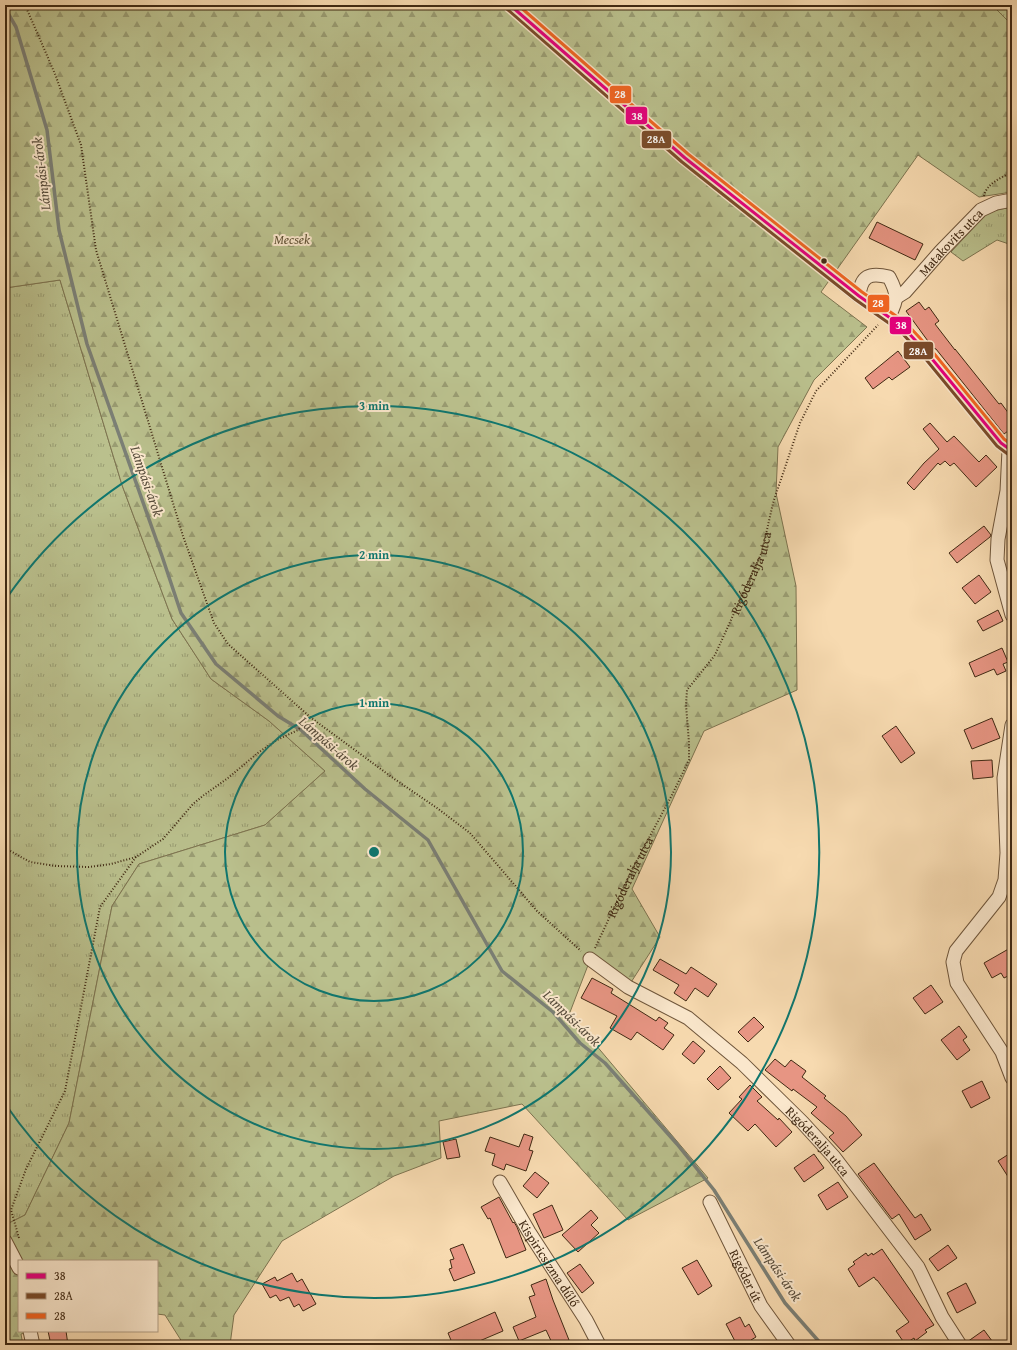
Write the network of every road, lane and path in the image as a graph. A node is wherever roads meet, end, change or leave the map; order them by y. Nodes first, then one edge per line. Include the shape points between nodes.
1 (25, 5) edge
2 (510, 5) edge
3 (1012, 172) edge
4 (1012, 200) edge
5 (981, 210) junction
6 (859, 296) junction
7 (897, 297) junction
8 (887, 315) junction
9 (1011, 450) edge
10 (1012, 615) edge
11 (310, 717) junction
12 (1012, 725) edge
13 (5, 848) edge
14 (136, 857) junction
15 (590, 959) junction
16 (1012, 1078) edge
17 (500, 1182) dead end
18 (710, 1202) dead end
19 (19, 1239) dead end
20 (5, 1241) edge
21 (18, 1266) edge
22 (30, 1332) edge
23 (33, 1345) edge
24 (598, 1345) edge
25 (789, 1345) edge
26 (960, 1345) edge

1 - 11 path via 55,74 81,145 96,250 183,536 214,623 228,644
2 - 6 street via 685,158
3 - 5 path via 998,178 984,191
4 - 5 street, Matakovits utca via 996,202
5 - 7 street, Matakovits utca via 905,292
6 - 7 street via 860,286 864,280 880,274 889,277
6 - 8 street
7 - 8 street
8 - 9 street via 903,327 928,354 1000,443
8 - 15 path, Rigóderalja utca via 816,391 800,423 773,503 762,552 715,655 687,690 689,760 633,868
9 - 10 street via 1008,491 998,539 997,560
11 - 14 path via 298,730 259,752 204,795 162,839
11 - 15 path via 470,833 537,911
12 - 16 street via 1004,778 1007,853 1005,880 999,897 956,951 953,962 956,983 1002,1052
13 - 14 path via 30,862 56,866 89,867
14 - 19 path via 100,907 65,1092 26,1169 11,1210
15 - 26 street, Rigóderalja utca via 628,987 688,1018 742,1063 802,1122 834,1157 918,1267 942,1317
17 - 24 street, Kispiricsizma dűlő via 582,1314
18 - 25 street, Rigóder út via 761,1306
20 - 21 street
22 - 23 street

